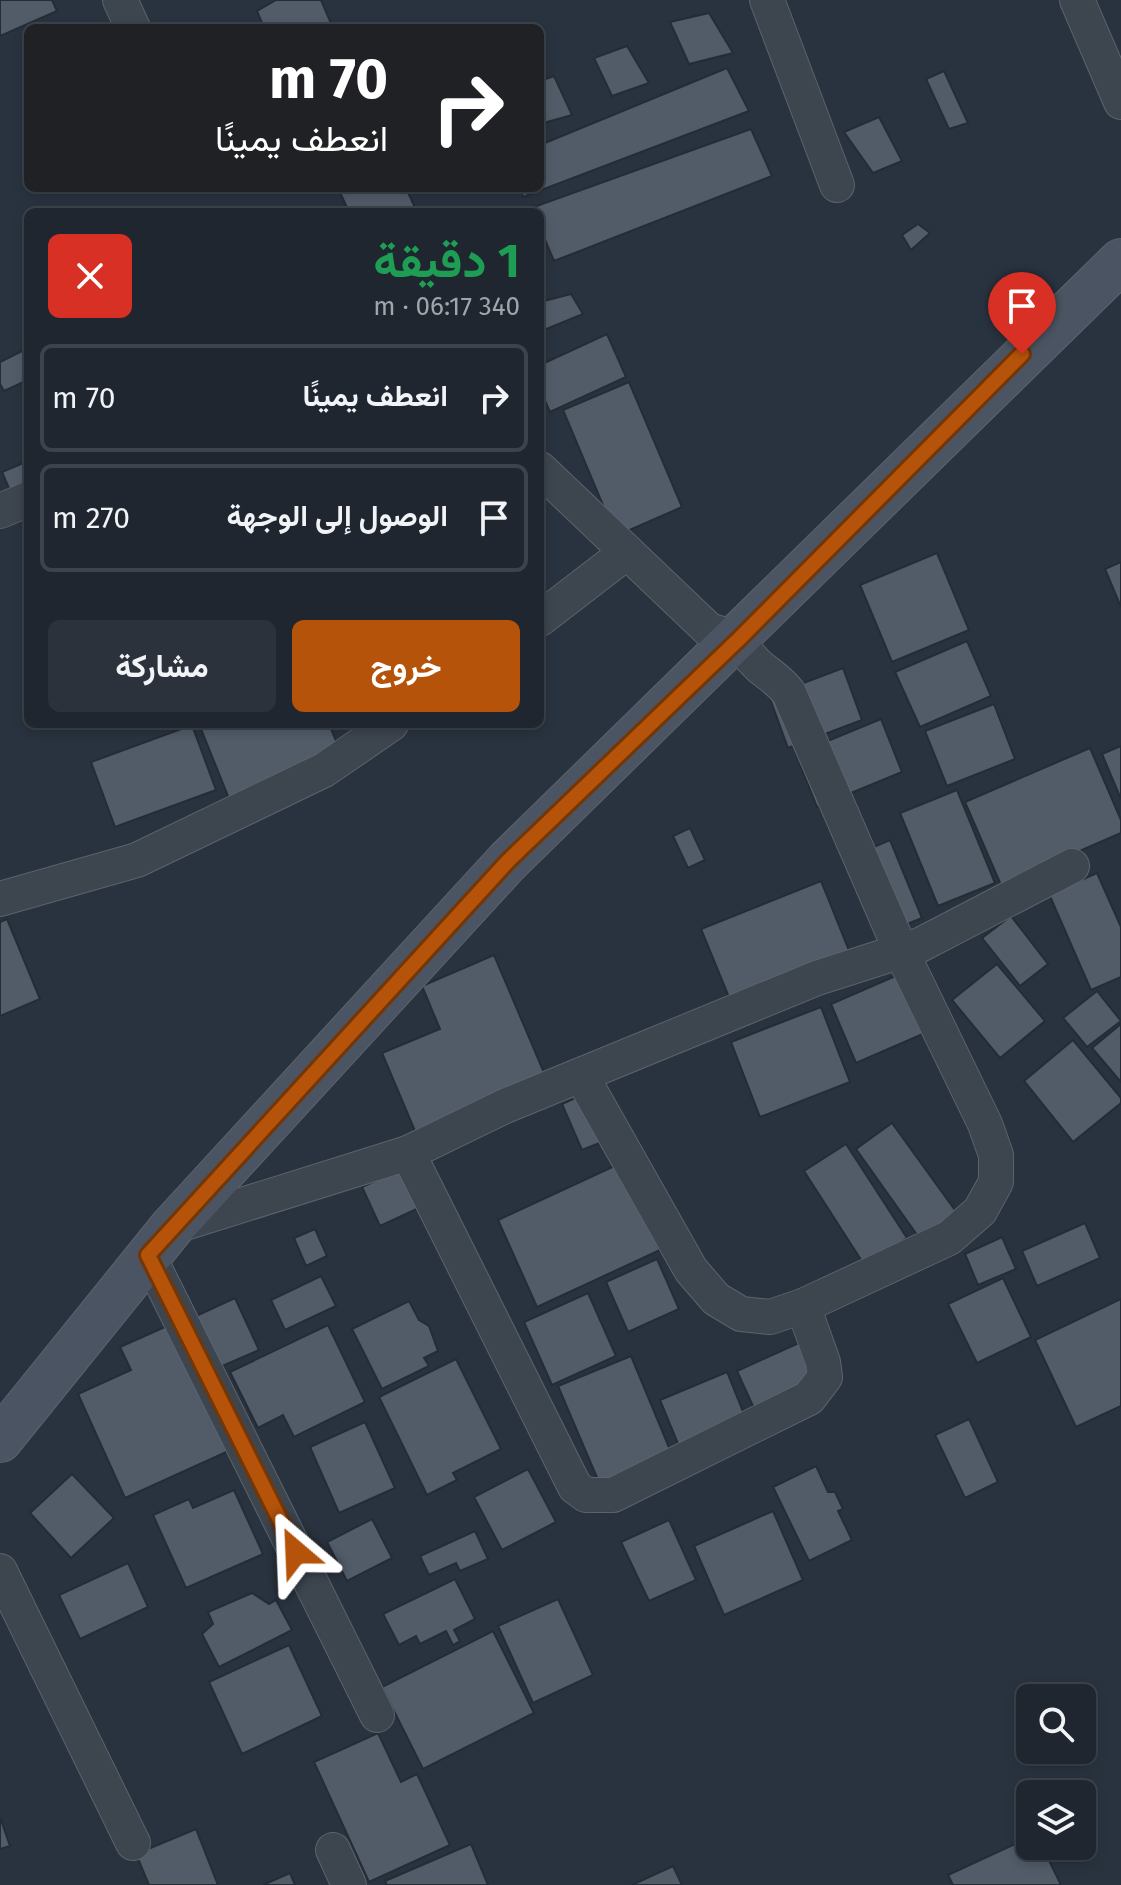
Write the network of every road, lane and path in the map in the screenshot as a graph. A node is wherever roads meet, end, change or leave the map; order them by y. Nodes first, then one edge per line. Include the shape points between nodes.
1 (120, 0) edge
2 (767, 0) edge
3 (1077, 0) edge
4 (131, 24) edge
5 (1121, 102) edge
6 (837, 185) dead end
7 (1121, 261) edge
8 (544, 473) edge
9 (24, 501) edge
10 (0, 511) edge
11 (627, 552) junction
12 (544, 616) edge
13 (739, 639) junction
14 (385, 728) edge
15 (1072, 866) dead end
16 (0, 899) edge
17 (901, 951) junction
18 (581, 1075) junction
19 (408, 1153) junction
20 (160, 1241) junction
21 (803, 1306) junction
22 (0, 1440) edge
23 (0, 1571) edge
24 (377, 1715) dead end
25 (133, 1843) dead end
26 (333, 1850) dead end
27 (349, 1885) edge

1 - 4 street
2 - 6 street
3 - 5 street
7 - 13 street via 992,383
8 - 11 street
9 - 10 street
11 - 12 street
11 - 13 street via 709,630
13 - 17 street via 789,693
13 - 20 street via 508,861
14 - 16 street via 324,770 137,860
15 - 17 street
17 - 18 street via 817,978
17 - 21 street via 985,1124 996,1155 996,1182 980,1211 949,1238
18 - 19 street
18 - 21 street via 691,1270 716,1299 741,1314 770,1317
19 - 20 street
19 - 21 street via 575,1487 586,1495 613,1495 809,1398 825,1377
20 - 22 street
20 - 24 street
23 - 25 street
26 - 27 street

